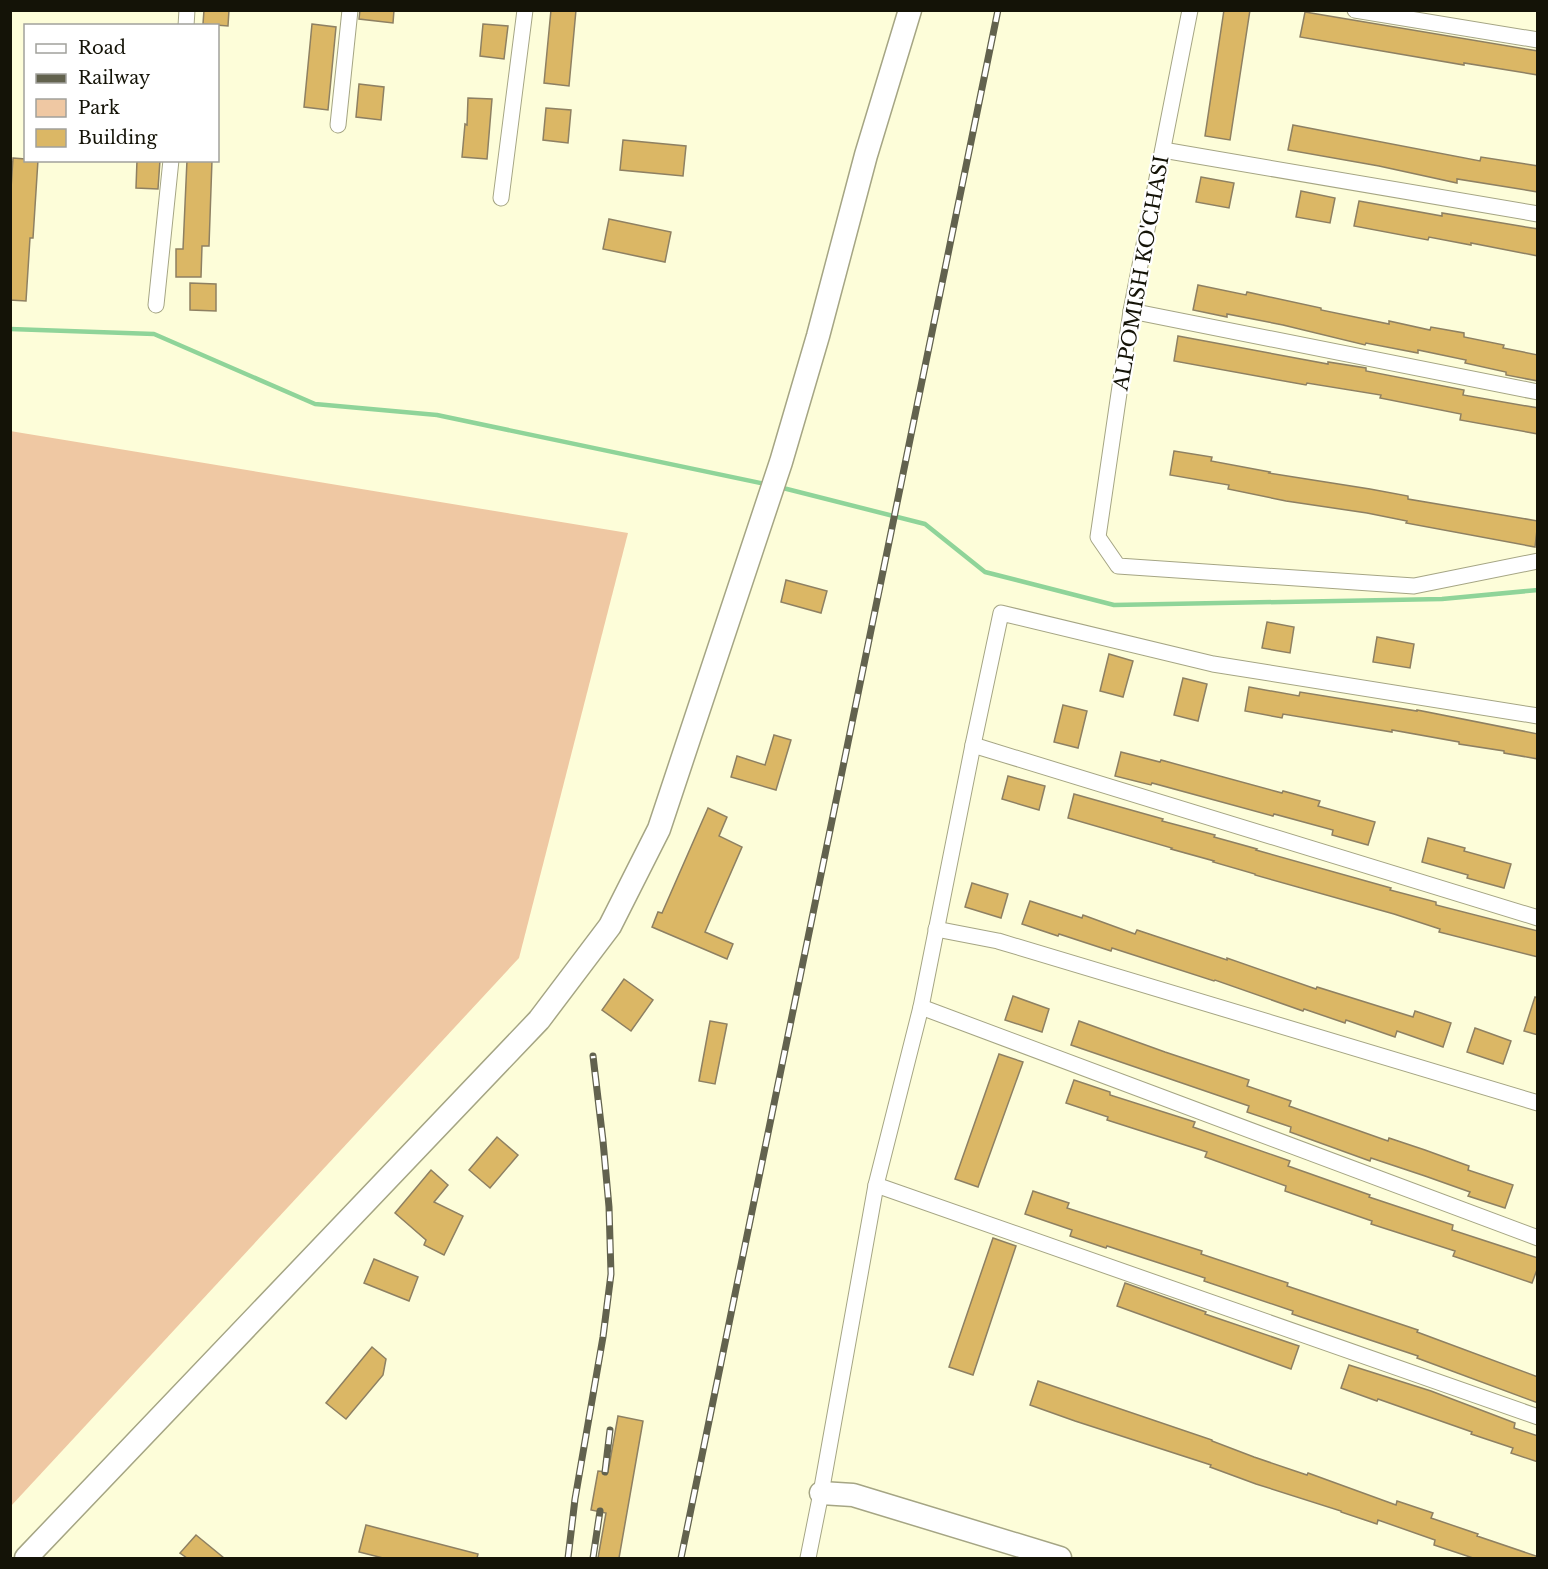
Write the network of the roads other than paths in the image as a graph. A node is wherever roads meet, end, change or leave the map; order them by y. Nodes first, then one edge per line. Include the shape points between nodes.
1 (350, 10) edge
2 (525, 10) edge
3 (910, 10) edge
4 (1190, 10) edge
5 (1355, 10) edge
6 (1538, 40) edge
7 (338, 125) dead end
8 (1163, 150) junction
9 (171, 162) edge
10 (501, 198) dead end
11 (1538, 213) edge
12 (156, 305) dead end
13 (1131, 311) junction
14 (1538, 392) edge
15 (1538, 561) edge
16 (1538, 716) edge
17 (973, 745) junction
18 (1538, 918) edge
19 (936, 929) junction
20 (921, 1007) junction
21 (1538, 1103) edge
22 (876, 1185) junction
23 (1538, 1238) edge
24 (1538, 1417) edge
25 (821, 1493) junction
26 (26, 1558) edge
27 (808, 1558) edge
28 (1060, 1558) edge

1 - 7 street
2 - 10 street
3 - 26 main road via 767,509 659,829 610,926 539,1020
4 - 8 street, ALPOMISH KO'CHASI
5 - 6 street
8 - 11 street
8 - 13 street, ALPOMISH KO'CHASI
9 - 12 street
13 - 14 street
13 - 15 street, ALPOMISH KO'CHASI via 1098,537 1118,566 1414,586
16 - 17 street via 1213,664 1001,613
17 - 18 street
17 - 19 street
19 - 20 street
19 - 21 street via 998,941
20 - 22 street
20 - 23 street
22 - 24 street
22 - 25 street
25 - 27 street
25 - 28 main road via 853,1495

